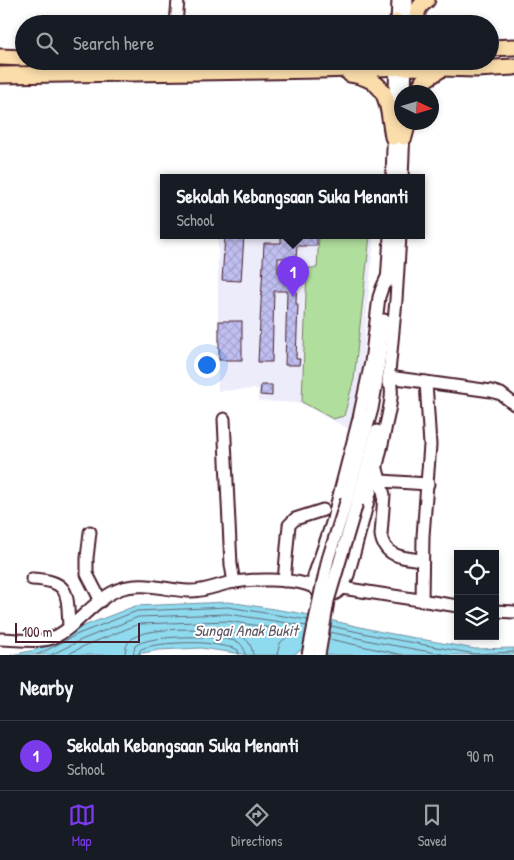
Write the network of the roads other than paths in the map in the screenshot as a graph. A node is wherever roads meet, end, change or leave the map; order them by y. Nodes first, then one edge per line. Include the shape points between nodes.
1 (178, 0) edge
2 (398, 0) edge
3 (418, 1) edge
4 (177, 15) edge
5 (402, 15) edge
6 (412, 15) edge
7 (514, 47) edge
8 (499, 48) edge
9 (0, 57) edge
10 (15, 58) edge
11 (514, 67) edge
12 (499, 68) edge
13 (320, 70) joint
14 (401, 70) edge
15 (402, 70) edge
16 (440, 70) edge
17 (0, 75) edge
18 (401, 85) edge
19 (404, 85) edge
20 (420, 85) edge
21 (394, 114) edge
22 (402, 130) edge
23 (393, 174) edge
24 (402, 174) edge
25 (390, 239) edge
26 (400, 239) edge
27 (388, 275) junction
28 (389, 377) junction
29 (426, 382) junction
30 (514, 404) edge
31 (224, 419) dead end
32 (377, 468) junction
33 (381, 481) junction
34 (428, 484) junction
35 (352, 501) junction
36 (323, 510) dead end
37 (90, 532) dead end
38 (422, 560) junction
39 (32, 579) dead end
40 (284, 581) junction
41 (234, 582) junction
42 (313, 586) junction
43 (342, 588) junction
44 (101, 600) junction
45 (422, 601) junction
46 (454, 605) edge
47 (499, 610) edge
48 (514, 612) edge
49 (69, 627) junction
50 (0, 639) edge
51 (308, 655) edge
52 (319, 655) edge

1 - 4 street
2 - 5 street
3 - 6 main road via 417,10
7 - 8 main road
9 - 10 main road
11 - 12 main road
13 - 17 main road
13 - 21 main road via 372,80
14 - 18 street
15 - 19 street
16 - 20 main road
22 - 23 street
22 - 24 street
25 - 27 street
26 - 28 street
27 - 35 street via 376,386
27 - 42 street via 382,288 351,455
28 - 29 street
28 - 32 street via 391,398
28 - 35 street via 378,428
29 - 30 street via 496,392
29 - 34 street via 430,439
31 - 41 street
32 - 33 street
32 - 43 street
33 - 34 street
33 - 38 street via 384,495 382,541 395,556
34 - 38 street
35 - 51 street, bridge via 328,559
35 - 52 street, bridge via 328,601
36 - 40 street via 295,519 289,525
37 - 44 street via 87,574
38 - 45 street
39 - 49 street via 54,582 64,590 68,600
40 - 41 street
40 - 42 street
41 - 44 street via 200,591 131,587 120,589
42 - 43 street via 327,596
43 - 45 street
44 - 49 street
45 - 46 street
47 - 48 street
49 - 50 street via 51,639

